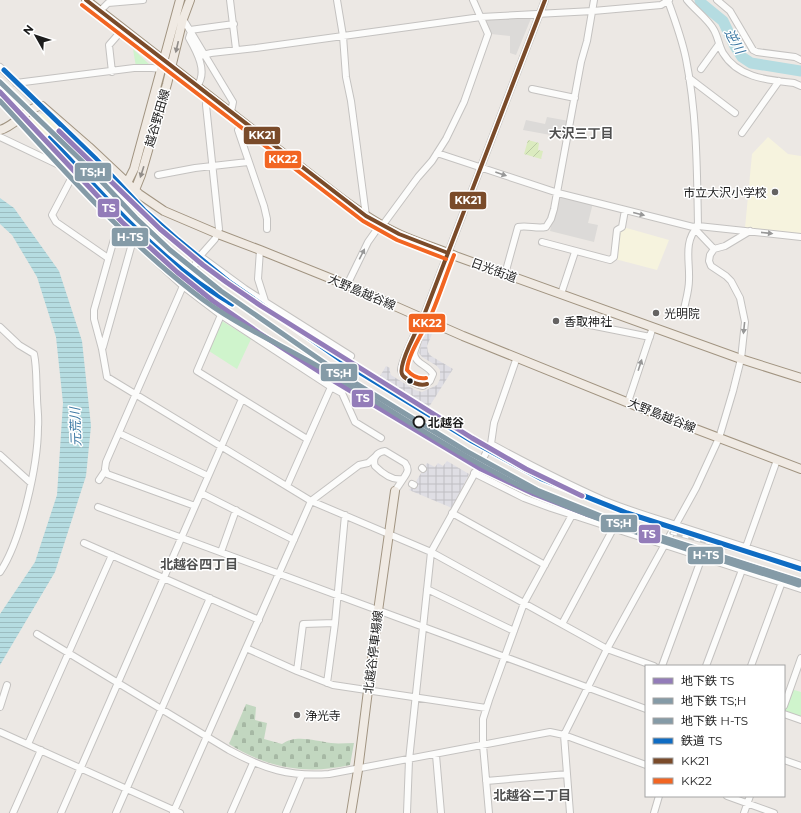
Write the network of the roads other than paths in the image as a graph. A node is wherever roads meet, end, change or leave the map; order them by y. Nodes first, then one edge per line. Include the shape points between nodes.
1 (86, 0) edge
2 (143, 0) edge
3 (180, 0) edge
4 (191, 0) edge
5 (230, 0) edge
6 (337, 0) edge
7 (473, 0) edge
8 (545, 0) edge
9 (594, 0) edge
10 (669, 0) edge
11 (687, 0) edge
12 (717, 0) edge
13 (108, 2) edge
14 (100, 10) junction
15 (592, 11) junction
16 (540, 13) junction
17 (481, 17) junction
18 (183, 19) junction
19 (234, 24) junction
20 (123, 28) junction
21 (191, 31) junction
22 (343, 36) junction
23 (719, 44) junction
24 (236, 49) junction
25 (202, 55) junction
26 (163, 60) junction
27 (801, 60) edge
28 (0, 67) edge
29 (172, 67) junction
30 (161, 69) junction
31 (701, 69) dead end
32 (112, 72) junction
33 (689, 78) junction
34 (779, 81) junction
35 (16, 83) junction
36 (197, 86) junction
37 (801, 86) edge
38 (532, 89) dead end
39 (208, 95) junction
40 (575, 98) junction
41 (0, 100) edge
42 (39, 105) junction
43 (231, 112) junction
44 (735, 113) dead end
45 (18, 120) junction
46 (244, 123) junction
47 (0, 130) edge
48 (742, 133) dead end
49 (0, 137) edge
50 (437, 153) junction
51 (248, 162) junction
52 (213, 167) junction
53 (481, 167) junction
54 (158, 175) dead end
55 (72, 177) junction
56 (127, 183) junction
57 (135, 190) junction
58 (558, 193) junction
59 (625, 210) junction
60 (366, 216) junction
61 (118, 225) junction
62 (381, 225) junction
63 (696, 228) junction
64 (267, 229) dead end
65 (750, 232) junction
66 (218, 234) junction
67 (801, 237) edge
68 (133, 240) junction
69 (542, 242) dead end
70 (714, 249) junction
71 (260, 250) junction
72 (448, 252) junction
73 (575, 252) junction
74 (200, 256) junction
75 (108, 258) junction
76 (505, 274) junction
77 (347, 285) junction
78 (183, 286) junction
79 (561, 294) junction
80 (265, 301) junction
81 (684, 309) dead end
82 (221, 315) junction
83 (423, 318) junction
84 (575, 322) dead end
85 (0, 327) edge
86 (653, 327) junction
87 (650, 337) junction
88 (102, 348) junction
89 (517, 357) junction
90 (741, 358) junction
91 (801, 378) edge
92 (331, 388) junction
93 (135, 393) junction
94 (242, 399) junction
95 (628, 402) junction
96 (119, 433) junction
97 (381, 438) dead end
98 (719, 438) junction
99 (307, 439) junction
100 (491, 444) junction
101 (221, 447) junction
102 (0, 455) edge
103 (376, 456) junction
104 (777, 460) junction
105 (368, 463) junction
106 (800, 466) edge
107 (377, 468) junction
108 (104, 470) junction
109 (474, 473) junction
110 (208, 476) junction
111 (390, 476) junction
112 (403, 479) junction
113 (99, 480) dead end
114 (31, 483) junction
115 (287, 486) junction
116 (395, 491) junction
117 (201, 493) junction
118 (311, 501) junction
119 (98, 506) dead end
120 (195, 506) junction
121 (236, 510) junction
122 (452, 513) junction
123 (345, 515) junction
124 (572, 515) junction
125 (676, 525) junction
126 (613, 529) junction
127 (389, 533) junction
128 (181, 538) junction
129 (294, 540) junction
130 (84, 543) dead end
131 (665, 545) junction
132 (746, 547) junction
133 (221, 552) junction
134 (431, 552) junction
135 (112, 555) junction
136 (702, 557) junction
137 (545, 565) junction
138 (801, 565) edge
139 (742, 570) junction
140 (0, 572) edge
141 (279, 574) junction
142 (164, 578) junction
143 (782, 582) junction
144 (427, 589) junction
145 (801, 589) edge
146 (337, 595) junction
147 (210, 598) junction
148 (524, 603) junction
149 (378, 610) junction
150 (259, 620) junction
151 (335, 623) junction
152 (562, 624) junction
153 (423, 627) junction
154 (514, 631) junction
155 (37, 634) dead end
156 (246, 648) junction
157 (607, 649) junction
158 (68, 653) junction
159 (504, 657) junction
160 (801, 658) edge
161 (651, 665) edge
162 (662, 665) edge
163 (706, 665) edge
164 (751, 665) edge
165 (297, 671) junction
166 (118, 682) junction
167 (327, 684) junction
168 (7, 685) dead end
169 (588, 688) junction
170 (368, 690) junction
171 (416, 697) junction
172 (785, 703) edge
173 (0, 707) edge
174 (486, 708) junction
175 (162, 709) junction
176 (645, 709) edge
177 (785, 714) edge
178 (801, 720) edge
179 (0, 732) edge
180 (564, 735) junction
181 (207, 737) junction
182 (28, 744) junction
183 (483, 745) junction
184 (41, 750) junction
185 (436, 754) junction
186 (409, 760) junction
187 (785, 760) edge
188 (252, 763) junction
189 (645, 766) edge
190 (801, 766) edge
191 (80, 768) junction
192 (358, 770) junction
193 (302, 774) junction
194 (567, 774) junction
195 (486, 782) junction
196 (126, 789) junction
197 (659, 797) edge
198 (730, 797) edge
199 (750, 797) edge
200 (747, 804) junction
201 (176, 812) edge
202 (13, 813) edge
203 (61, 813) edge
204 (116, 813) edge
205 (231, 813) edge
206 (286, 813) edge
207 (351, 813) edge
208 (407, 813) edge
209 (441, 813) edge
210 (489, 813) edge
211 (570, 813) edge
212 (654, 813) edge
213 (744, 813) edge
214 (774, 813) edge

1 - 14 main road, 日光街道
2 - 13 street
3 - 26 main road, 越谷野田線
4 - 18 main road, 越谷野田線
5 - 19 street
6 - 22 street
7 - 17 street
8 - 16 street
9 - 15 street
10 - 15 street via 661,5
10 - 33 street
11 - 23 street via 711,26
12 - 27 street via 730,11 753,50
13 - 14 street
14 - 20 main road, 日光街道
15 - 16 street
15 - 40 street
16 - 17 street
16 - 53 street
17 - 22 street
17 - 50 street via 488,34 464,102
18 - 21 street
18 -> 29 main road, 越谷野田線
19 - 21 street
19 - 24 street
20 - 26 main road, 日光街道
20 - 32 street via 109,45
21 - 25 street
22 - 24 street
22 - 60 street via 344,61
23 - 31 street
23 - 34 street via 728,60 739,70 751,76
24 - 25 street
25 - 36 street via 202,76
25 - 43 street via 233,102
26 - 29 main road, 日光街道
26 - 30 main road, 越谷野田線
28 - 35 street
29 - 36 main road, 日光街道
29 -> 57 main road, 越谷野田線
30 - 32 street via 134,68
30 - 56 main road, 越谷野田線 via 134,169
32 - 35 street
33 - 44 street
33 - 63 street via 697,152
34 - 37 street
34 - 48 street
35 - 42 street
36 - 39 main road, 日光街道
38 - 40 street
39 - 43 main road, 日光街道
39 - 52 street via 206,105
40 - 58 street
41 - 45 street
42 - 45 main road
42 - 56 main road, 大野島越谷線 via 46,108
43 - 46 main road, 日光街道
45 - 47 main road
46 - 51 street via 238,130
46 - 60 main road, 日光街道
49 - 55 street via 61,166
50 - 53 street
50 - 62 street
51 - 52 street
51 - 64 street via 264,206
52 - 54 street
52 - 66 street
53 -> 58 street
53 - 72 street
55 - 61 street
55 - 75 street via 52,215 56,222
56 - 57 main road, 大野島越谷線
57 - 66 main road, 大野島越谷線 via 164,211
58 - 59 street
58 - 76 street via 553,214 546,227 518,226
59 -> 63 street
59 - 73 street via 622,226 617,230 614,257 610,260
60 - 62 main road, 日光街道
61 - 68 street
61 - 75 street
62 - 72 main road, 日光街道 via 414,241
77 -> 62 street via 368,242
63 - 65 street
63 - 70 street
63 - 81 street via 689,242 689,280
65 -> 67 street
65 - 70 street
66 - 71 main road, 大野島越谷線
66 - 74 street
68 - 78 street
68 - 88 street
69 - 73 street
70 -> 90 street via 710,255 711,266 731,281 740,298 745,322
71 - 77 main road, 大野島越谷線
71 - 80 street via 258,279
72 - 76 main road, 日光街道
72 - 83 street
73 - 79 street
74 - 78 street
74 - 80 street
75 - 88 street via 94,310
76 - 79 main road, 日光街道
77 - 83 main road, 大野島越谷線
78 - 82 street
78 - 93 street
79 - 86 main road, 日光街道
80 - 92 street via 351,356
82 - 92 street
82 - 94 street via 197,371
83 - 83 street via 414,353 419,362 433,374 430,381 423,386 405,378 401,371
83 - 89 main road, 大野島越谷線
84 - 87 street
85 - 114 street via 19,345 34,354 37,370 38,428
86 - 87 street
86 - 90 main road, 日光街道
95 -> 87 street
88 - 93 street via 107,377
89 - 95 main road, 大野島越谷線
89 - 100 street via 494,424
90 - 91 main road, 日光街道
90 - 98 street
92 - 97 street via 342,393 355,422
92 - 99 street
93 - 96 street
93 - 101 street
94 - 99 street
94 - 101 street
95 - 98 main road, 大野島越谷線
96 - 108 street
96 - 110 street
98 - 104 main road, 大野島越谷線
98 - 125 street
99 - 115 street
100 - 109 street
100 - 125 street via 582,490
101 - 110 street
101 - 115 street
102 - 114 street
103 - 105 street
103 - 107 street via 374,462
103 - 112 street via 385,451 405,463 408,472
104 - 106 main road, 大野島越谷線
104 - 132 street
105 - 107 street
105 - 118 street via 359,465
107 - 111 street
108 - 113 street
108 - 120 street via 107,474
109 - 122 street
109 - 124 street via 524,498
110 - 117 street
111 - 112 street via 397,480
111 - 116 street
112 - 116 street
114 - 140 street via 16,539
115 - 118 street
116 - 127 main road, 北越谷停車場線
117 - 120 street
117 - 121 street
118 - 123 street
118 - 129 street
119 - 128 street
120 - 128 street
121 - 129 street
121 - 133 street
122 - 134 street
122 - 137 street
123 - 127 street
123 - 146 street
124 - 126 street
124 - 137 street
125 - 131 street
125 - 132 street
126 - 131 street
126 - 152 street
127 - 134 street
127 - 149 main road, 北越谷停車場線
128 - 133 street
128 - 142 street
129 - 141 street
130 - 135 street
131 - 136 street
131 - 157 street
132 - 138 street
133 - 141 street
134 - 144 street
134 - 148 street
135 - 142 street
135 - 158 street
136 - 139 street
136 - 162 street
137 - 148 street
139 - 143 street
139 - 163 street
141 - 146 street
141 - 150 street
142 - 147 street
142 - 166 street
143 - 145 street
143 - 164 street
144 - 153 street
144 - 154 street
146 - 149 street
146 - 151 street
147 - 150 street
147 - 175 street
148 - 152 street
148 - 154 street
149 - 153 street
149 - 170 main road, 北越谷停車場線
150 - 156 street
151 - 165 street via 303,624
151 - 167 street
152 - 157 street
153 - 159 street
153 - 171 street
154 - 159 street
155 - 158 street
156 - 165 street
156 - 181 street
157 - 161 street
157 - 169 street
158 - 166 street
158 - 182 street
159 - 169 street
159 - 174 street
160 - 172 street
165 - 167 street
166 - 175 street
166 - 191 street
167 - 170 street
168 - 173 street
169 - 176 street
169 - 180 street
170 - 171 street
170 - 192 main road, 北越谷停車場線
171 - 174 street
171 - 186 street
174 - 183 street via 483,718
175 - 181 street
175 - 196 street
177 - 178 street
179 - 182 street
180 - 183 street via 550,732
180 - 189 street
180 - 194 street
181 - 188 street
181 - 201 street
182 - 184 street
183 - 185 street
183 - 195 street
184 - 191 street
184 - 202 street
185 - 186 street
185 - 209 street
186 - 192 street
186 - 208 street
187 - 190 street
188 - 193 street via 279,771
188 - 205 street
191 - 196 street
191 - 203 street
192 - 193 street
192 - 207 main road, 北越谷停車場線
193 - 206 street
194 - 195 street
194 - 211 street
195 - 210 street
196 - 201 street
196 - 204 street
197 - 212 street
198 - 200 street
199 - 200 street
200 - 213 street
200 - 214 street

